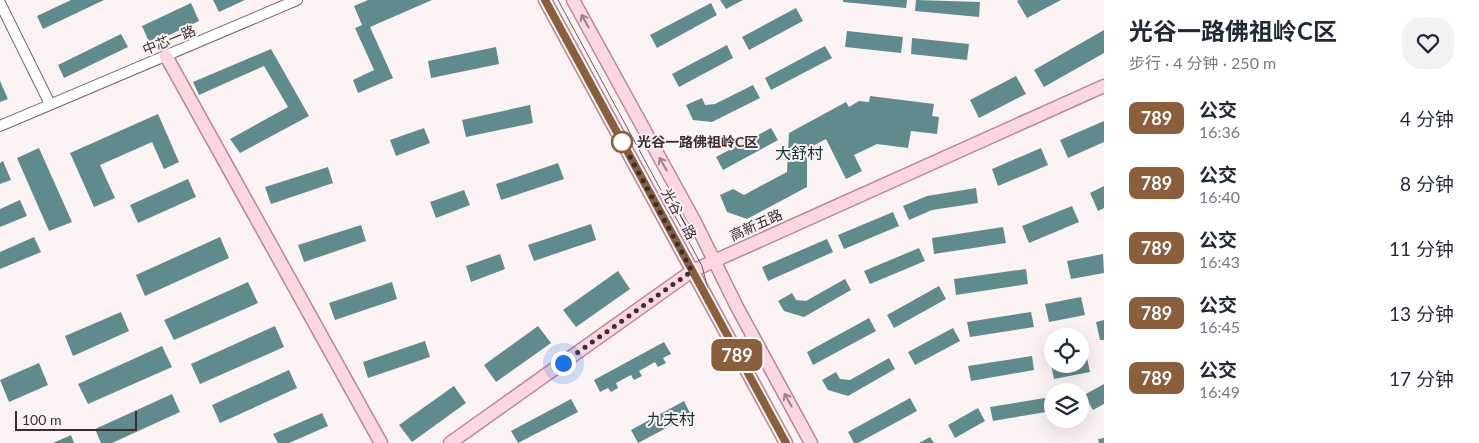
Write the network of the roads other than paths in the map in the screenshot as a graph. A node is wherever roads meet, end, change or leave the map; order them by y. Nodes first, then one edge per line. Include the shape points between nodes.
1 (297, 0) edge
2 (545, 0) edge
3 (573, 0) edge
4 (0, 2) edge
5 (163, 58) junction
6 (1104, 86) edge
7 (50, 104) junction
8 (0, 126) edge
9 (714, 261) junction
10 (692, 271) junction
11 (375, 443) edge
12 (381, 443) edge
13 (450, 443) edge
14 (786, 443) edge
15 (811, 443) edge

1 - 5 street, 中芯一路
2 - 10 main road, 光谷一路
9 -> 3 main road, 光谷一路
4 - 7 street
5 - 7 street, 中芯一路
5 - 11 main road
5 - 12 main road
6 - 9 main road, 高新五路
7 - 8 street, 中芯一路
9 - 10 main road, 高新五路
15 -> 9 main road, 光谷一路
10 - 13 main road, 高新五路
10 - 14 main road, 光谷一路

